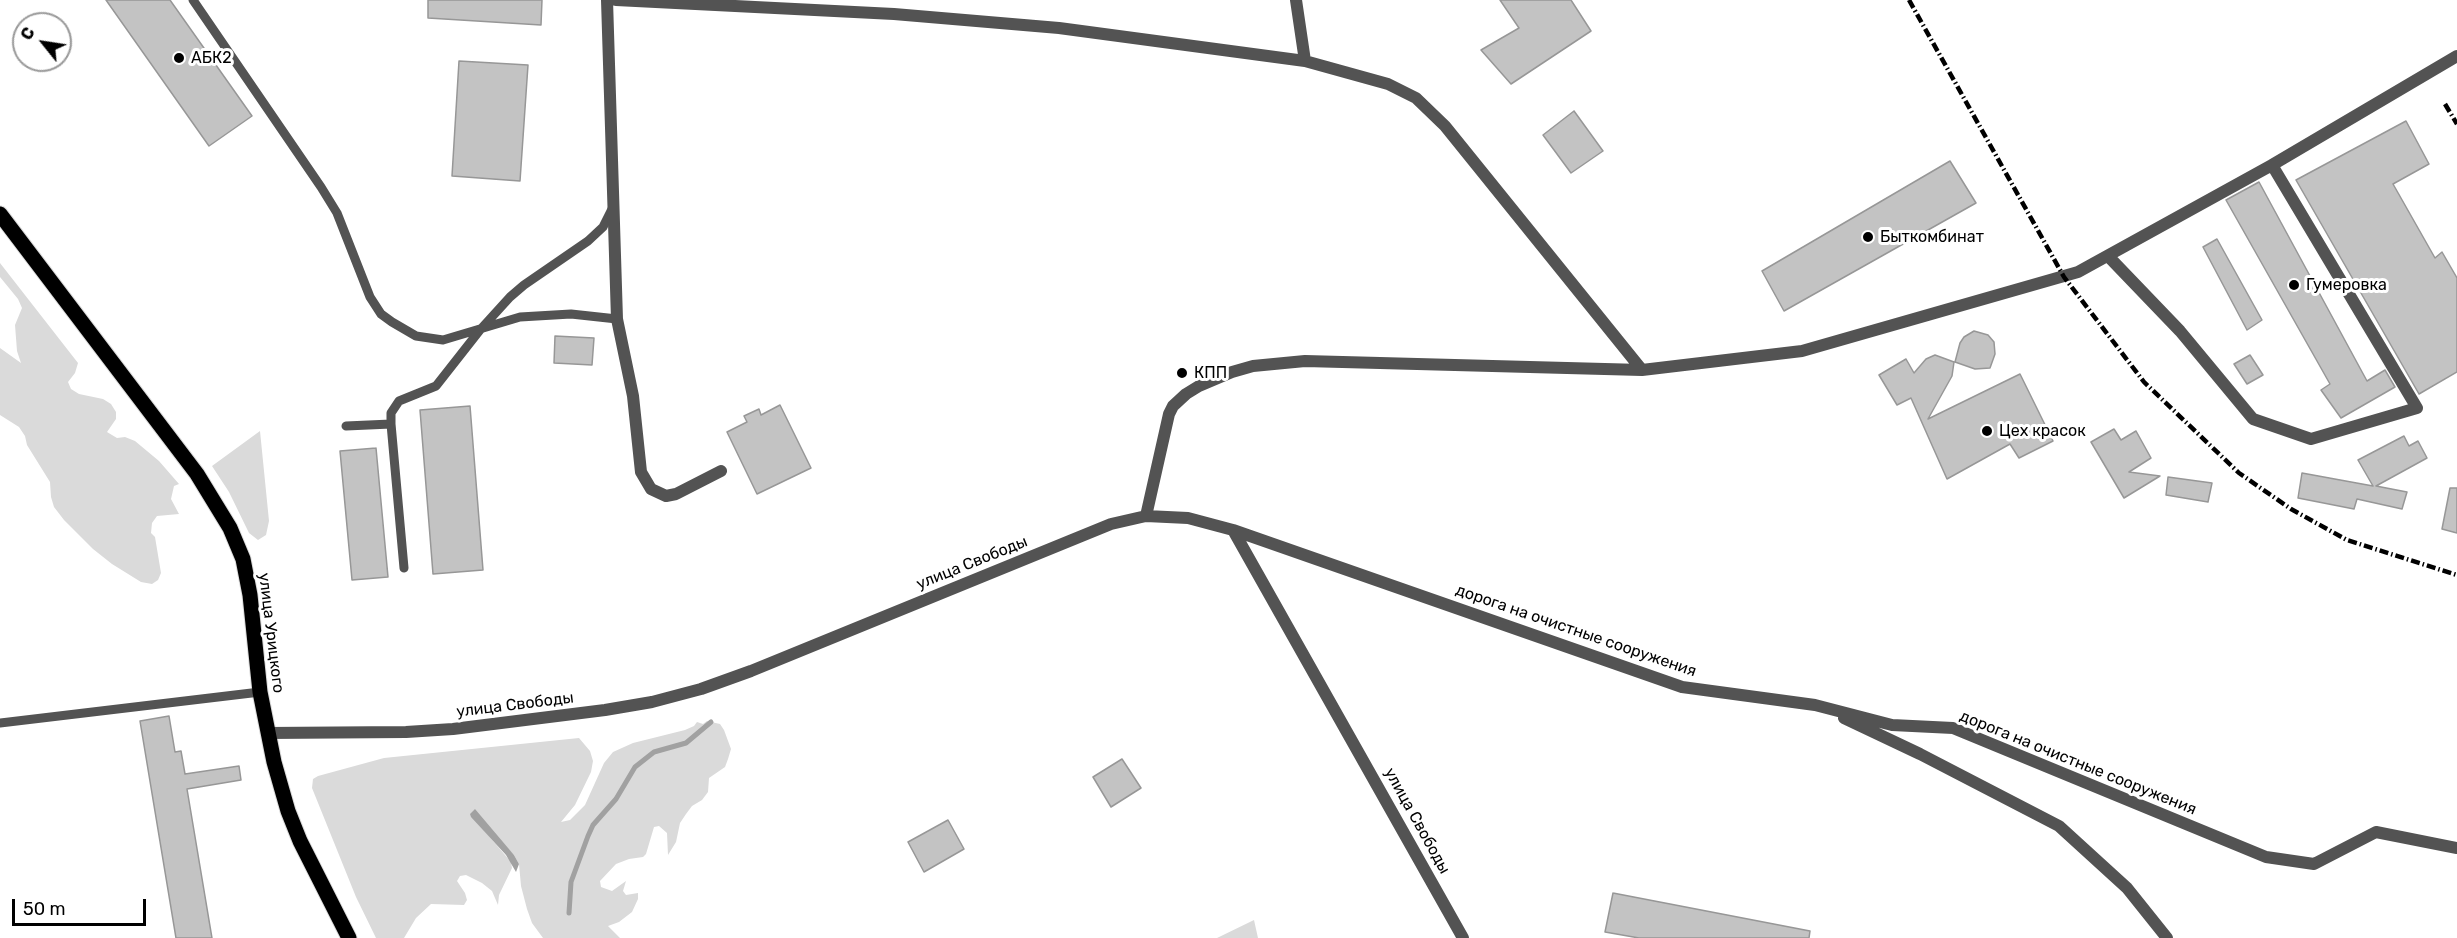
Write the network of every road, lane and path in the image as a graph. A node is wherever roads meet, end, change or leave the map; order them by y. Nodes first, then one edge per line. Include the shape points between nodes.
1 (193, 0) edge
2 (607, 0) edge
3 (616, 0) edge
4 (1296, 0) edge
5 (2457, 56) edge
6 (1305, 61) junction
7 (2272, 165) junction
8 (613, 208) junction
9 (0, 214) edge
10 (2108, 256) junction
11 (617, 319) junction
12 (480, 330) junction
13 (1642, 370) junction
14 (391, 424) junction
15 (346, 426) dead end
16 (721, 471) dead end
17 (1146, 516) junction
18 (1233, 530) junction
19 (404, 568) dead end
20 (260, 692) junction
21 (1815, 705) junction
22 (0, 723) edge
23 (267, 733) junction
24 (2457, 848) edge
25 (349, 938) edge
26 (1463, 938) edge
27 (2167, 938) edge

1 - 12 lane via 337,213 362,282 381,314 403,330 430,339 443,340
2 - 8 street
3 - 6 street via 894,14 1059,28
4 - 6 street
5 - 7 street
6 - 13 street via 1388,84 1430,109
7 - 10 street
7 - 10 street via 2417,408 2311,439 2253,419 2180,331
8 - 11 street
8 - 12 lane via 603,227 588,242 524,285
9 - 20 main road, улица Урицкого via 191,465 222,512 246,577
10 - 13 street via 2078,272 1802,351
11 - 12 lane via 571,314 520,317
11 - 16 street via 633,396 641,472 646,483 659,494 676,494
12 - 14 lane via 436,386 394,407
13 - 17 street via 1305,361 1253,366 1199,386 1173,406
14 - 15 lane
14 - 19 lane
17 - 18 street, улица Свободы via 1188,518
17 - 23 street, улица Свободы via 1111,524 751,671 652,702 453,729
18 - 21 street, дорога на очистные сооружения via 1682,687
18 - 26 street, улица Свободы
20 - 22 lane
20 - 23 main road, улица Урицкого
21 - 24 street, дорога на очистные сооружения via 1892,725 1953,728 2266,857 2314,864 2376,832
21 - 27 street via 2059,826 2127,888
23 - 25 main road, улица Урицкого via 288,811

